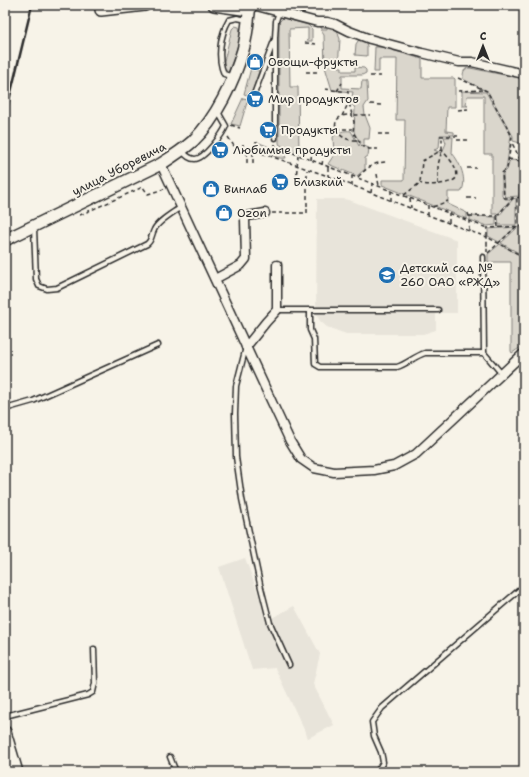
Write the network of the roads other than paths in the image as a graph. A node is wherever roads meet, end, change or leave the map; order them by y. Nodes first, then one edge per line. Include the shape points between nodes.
1 (145, 5) edge
2 (214, 5) edge
3 (101, 10) dead end
4 (250, 10) edge
5 (279, 12) junction
6 (275, 38) junction
7 (524, 74) edge
8 (233, 78) junction
9 (253, 96) dead end
10 (217, 109) junction
11 (275, 138) dead end
12 (181, 151) junction
13 (161, 164) junction
14 (181, 207) junction
15 (266, 213) road end
16 (34, 227) junction
17 (5, 240) edge
18 (484, 257) dead end
19 (277, 264) dead end
20 (215, 279) junction
21 (277, 310) junction
22 (310, 310) junction
23 (438, 310) dead end
24 (158, 345) dead end
25 (246, 347) junction
26 (524, 353) edge
27 (484, 354) junction
28 (501, 373) junction
29 (5, 409) edge
30 (524, 586) edge
31 (94, 649) dead end
32 (289, 665) dead end
33 (5, 716) edge
34 (5, 732) edge
35 (170, 757) dead end
36 (14, 760) junction
37 (5, 768) edge
38 (17, 772) edge
39 (176, 772) edge
40 (378, 772) edge

1 - 3 main road
2 - 4 main road
4 - 5 street
4 - 8 main road, улица Уборевича via 243,50
4 - 8 lane via 229,20 225,26 219,54 220,66 224,74
5 - 6 lane
5 - 7 street via 335,24 370,39 422,53
6 - 9 lane
6 - 11 lane
8 - 10 main road, улица Уборевича
10 - 12 main road, улица Уборевича via 194,139
10 - 12 lane via 226,126 223,134 202,157 190,158
12 - 13 main road, улица Уборевича
13 - 14 street
13 - 16 main road, улица Уборевича
14 - 16 lane via 154,229 152,240 147,244 57,288 47,289 40,286 36,279
14 - 20 street
15 - 20 street via 245,218 246,259 241,265
16 - 17 main road, улица Уборевича
18 - 27 lane
19 - 21 street
20 - 25 street
21 - 22 lane
21 - 25 street
22 - 23 lane
22 - 27 lane via 314,360 320,367 398,367 425,353
24 - 29 lane via 33,401
25 - 28 street via 301,459 314,468 334,472 394,466 416,454
25 - 32 lane via 236,386 236,457 242,499 270,624
26 - 28 street
27 - 28 lane
30 - 40 lane via 382,708 372,722 374,736 381,752 382,762
31 - 33 lane via 93,692
34 - 36 main road
35 - 39 lane
36 - 37 lane
36 - 38 main road

